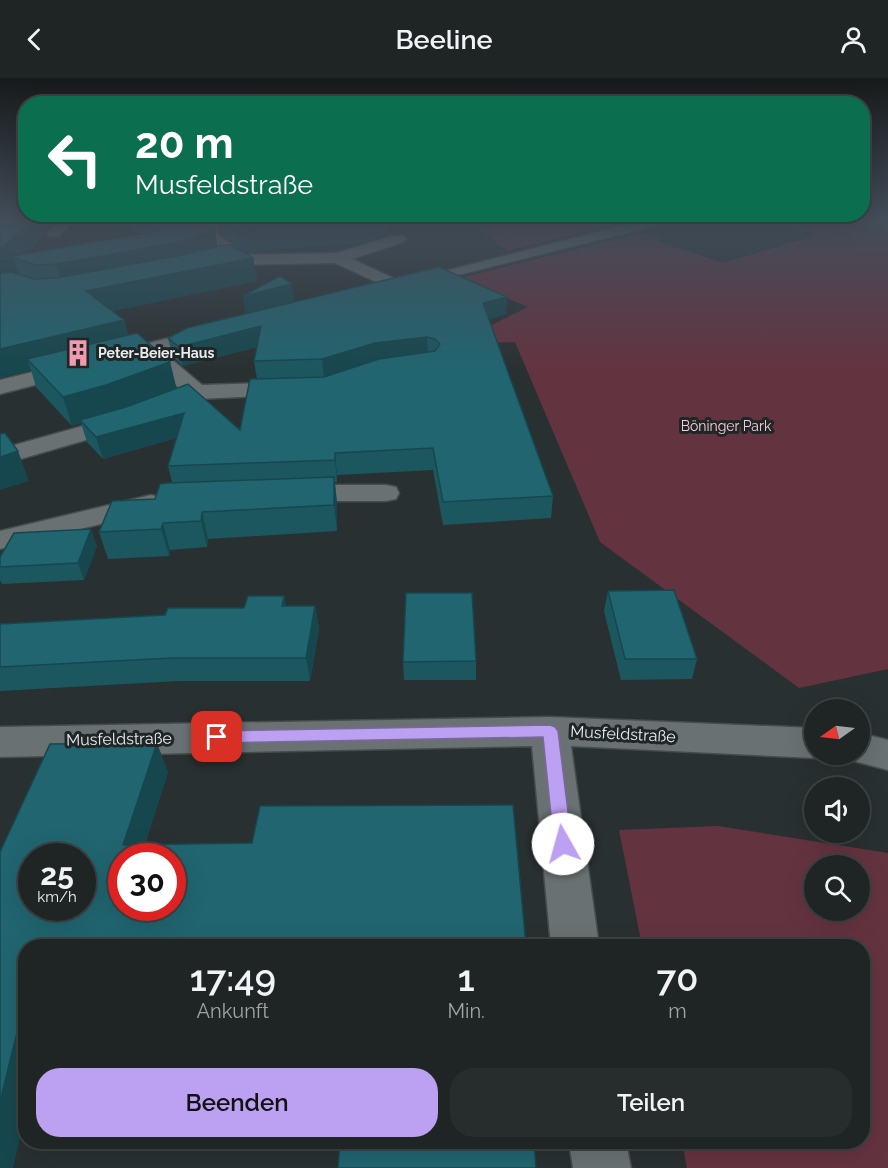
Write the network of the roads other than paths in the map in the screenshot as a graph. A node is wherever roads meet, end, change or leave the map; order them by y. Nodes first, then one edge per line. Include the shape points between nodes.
1 (365, 271) edge
2 (461, 271) edge
3 (398, 287) junction
4 (375, 292) edge
5 (228, 329) edge
6 (148, 350) junction
7 (0, 387) edge
8 (315, 388) edge
9 (147, 413) edge
10 (0, 457) edge
11 (386, 493) dead end
12 (264, 494) edge
13 (174, 498) edge
14 (0, 540) edge
15 (550, 731) junction
16 (0, 742) edge
17 (804, 743) edge
18 (870, 750) edge
19 (888, 755) edge
20 (574, 939) edge
21 (599, 1149) edge
22 (602, 1168) edge

1 - 3 street
2 - 3 street
3 - 4 street
5 - 6 street
6 - 7 street
6 - 8 street via 187,396
9 - 10 street
11 - 12 street
13 - 14 street
15 - 16 street, Musfeldstraße
15 - 17 street, Musfeldstraße
15 - 20 street
18 - 19 street
21 - 22 street

